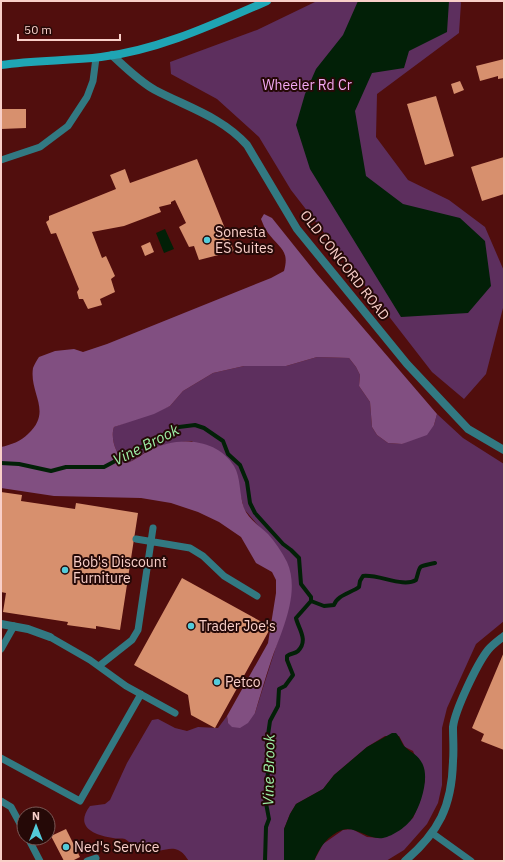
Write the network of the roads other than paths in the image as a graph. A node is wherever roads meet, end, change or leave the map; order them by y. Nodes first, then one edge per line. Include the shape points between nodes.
1 (267, 1) edge
2 (112, 55) junction
3 (96, 58) junction
4 (1, 65) edge
5 (1, 160) edge
6 (504, 450) edge
7 (153, 528) dead end
8 (136, 539) dead end
9 (151, 541) junction
10 (257, 596) dead end
11 (1, 624) edge
12 (14, 626) junction
13 (504, 636) edge
14 (50, 637) joint
15 (1, 649) edge
16 (99, 666) junction
17 (141, 694) junction
18 (175, 714) dead end
19 (1, 758) edge
20 (1, 801) edge
21 (16, 815) edge
22 (432, 834) junction
23 (32, 846) edge
24 (96, 858) dead end
25 (40, 861) edge
26 (87, 861) edge
27 (405, 861) edge
28 (471, 861) edge

1 - 2 main road via 166,42
2 - 3 main road
2 - 6 street, OLD CONCORD ROAD via 134,75 155,89 225,125 247,144 297,230 407,364 468,429
3 - 4 main road
3 - 5 lane via 93,81 87,97 68,126 40,147
7 - 9 lane
8 - 9 lane
9 - 10 lane via 180,545 194,550 220,573
9 - 16 lane via 138,630 132,640
11 - 12 street
12 - 14 street
12 - 15 lane
13 - 22 street via 488,650 457,712 453,727 453,772 449,799 442,818
14 - 16 lane
16 - 17 lane
17 - 18 lane
17 - 19 lane via 80,801
20 - 21 lane via 12,807
22 - 27 street
22 - 28 lane
23 - 25 lane
24 - 26 lane

